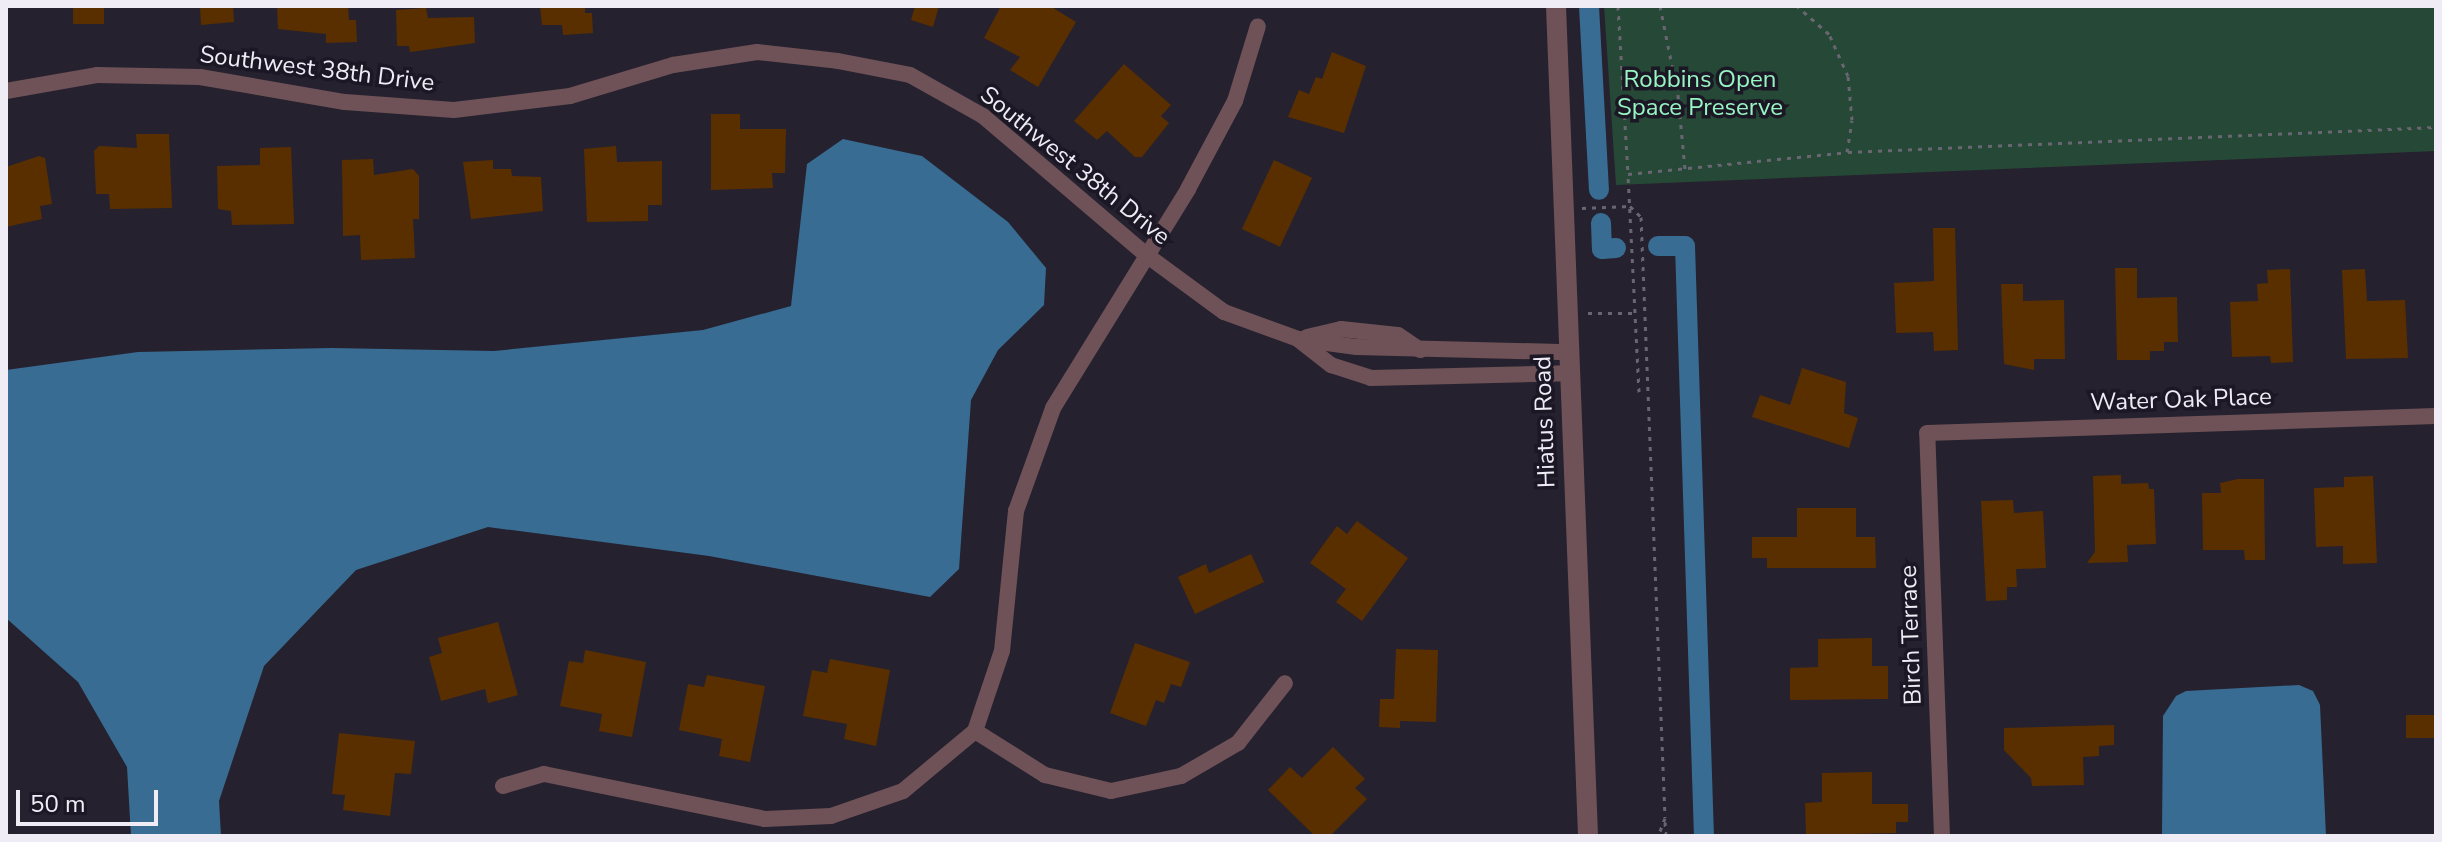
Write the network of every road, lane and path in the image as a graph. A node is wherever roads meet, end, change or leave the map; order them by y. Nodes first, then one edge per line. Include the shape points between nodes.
1 (1556, 6) edge
2 (1618, 6) edge
3 (1660, 6) edge
4 (1797, 6) edge
5 (1258, 26) dead end
6 (6, 91) edge
7 (2436, 127) edge
8 (1847, 152) junction
9 (1685, 169) junction
10 (1628, 174) junction
11 (1630, 206) junction
12 (1563, 208) junction
13 (1145, 254) junction
14 (1584, 313) dead end
15 (1635, 313) junction
16 (1298, 339) junction
17 (1568, 352) junction
18 (1569, 373) junction
19 (1639, 392) dead end
20 (2436, 416) edge
21 (1927, 433) joint
22 (1285, 683) dead end
23 (975, 731) junction
24 (503, 786) dead end
25 (1665, 818) junction
26 (1588, 836) edge
27 (1658, 836) edge
28 (1666, 836) edge
29 (1942, 836) edge

1 - 12 street, Hiatus Road
2 - 10 path
3 - 9 path via 1678,95
4 - 8 path via 1829,34 1848,76 1852,120
5 - 13 street via 1235,101 1188,189
6 - 13 street, Southwest 38th Drive via 97,75 200,77 345,102 454,110 570,96 673,65 757,52 838,61 910,75 983,116
7 - 8 path
8 - 9 path
9 - 10 path
10 - 11 path
11 - 12 path
11 - 15 path
11 - 25 path via 1641,217
12 - 17 street, Hiatus Road
13 - 16 street, Southwest 38th Drive via 1224,312
13 - 23 street via 1053,408 1037,452 1016,511 1002,651
14 - 15 path
15 - 19 path
16 - 17 street, Southwest 38th Drive via 1420,350
16 - 18 street, Southwest 38th Drive via 1331,365 1371,378
17 - 18 street, Hiatus Road
18 - 26 street, Hiatus Road
20 - 21 street, Water Oak Place
21 - 29 street, Birch Terrace
22 - 23 street via 1238,743 1181,776 1111,791 1045,775
23 - 24 street via 903,791 831,816 765,819 544,774
25 - 27 path
25 - 28 path

